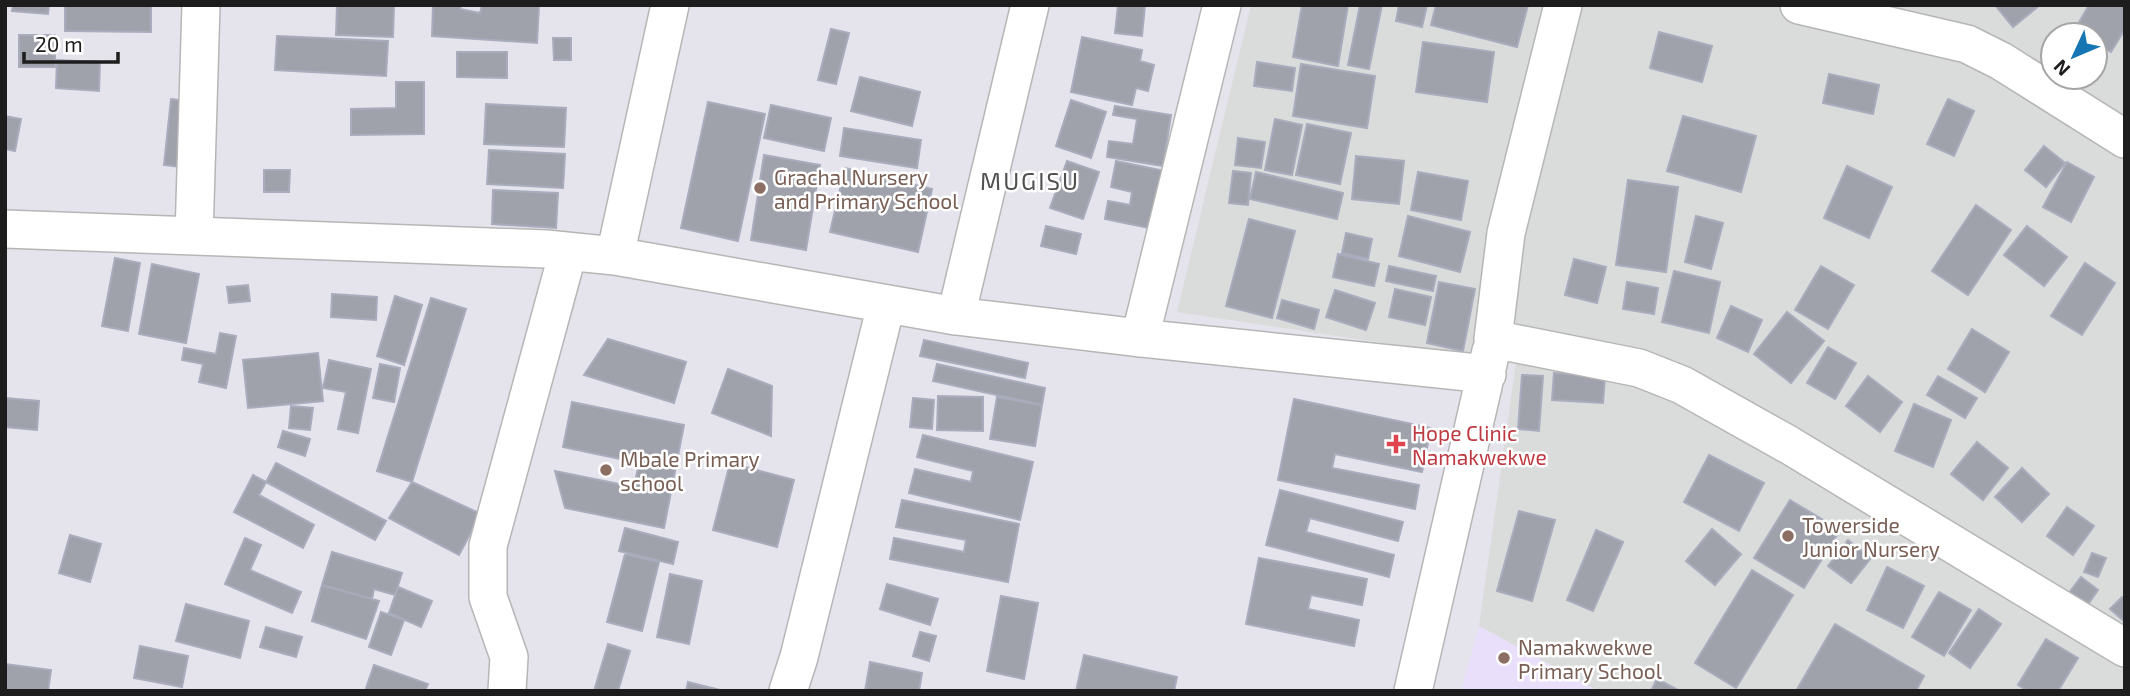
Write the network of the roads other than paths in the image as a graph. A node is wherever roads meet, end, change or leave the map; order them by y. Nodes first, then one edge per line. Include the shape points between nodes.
1 (201, 5) edge
2 (670, 5) edge
3 (1030, 5) edge
4 (1222, 5) edge
5 (1563, 5) edge
6 (1799, 5) edge
7 (2125, 139) edge
8 (5, 229) edge
9 (194, 236) junction
10 (568, 253) junction
11 (615, 256) junction
12 (886, 305) junction
13 (956, 316) junction
14 (1140, 338) junction
15 (1490, 357) junction
16 (2125, 648) edge
17 (507, 691) edge
18 (788, 691) edge
19 (1413, 691) edge

1 - 9 street
2 - 11 street
3 - 13 street
4 - 14 street
5 - 15 street via 1506,233
6 - 7 street via 1967,44
8 - 9 street
9 - 10 street
10 - 11 street
10 - 17 street via 488,546 488,597 509,657
11 - 12 street
12 - 13 street
12 - 18 street
13 - 14 street
14 - 15 street
15 - 16 street via 1639,368 1682,385
15 - 19 street

